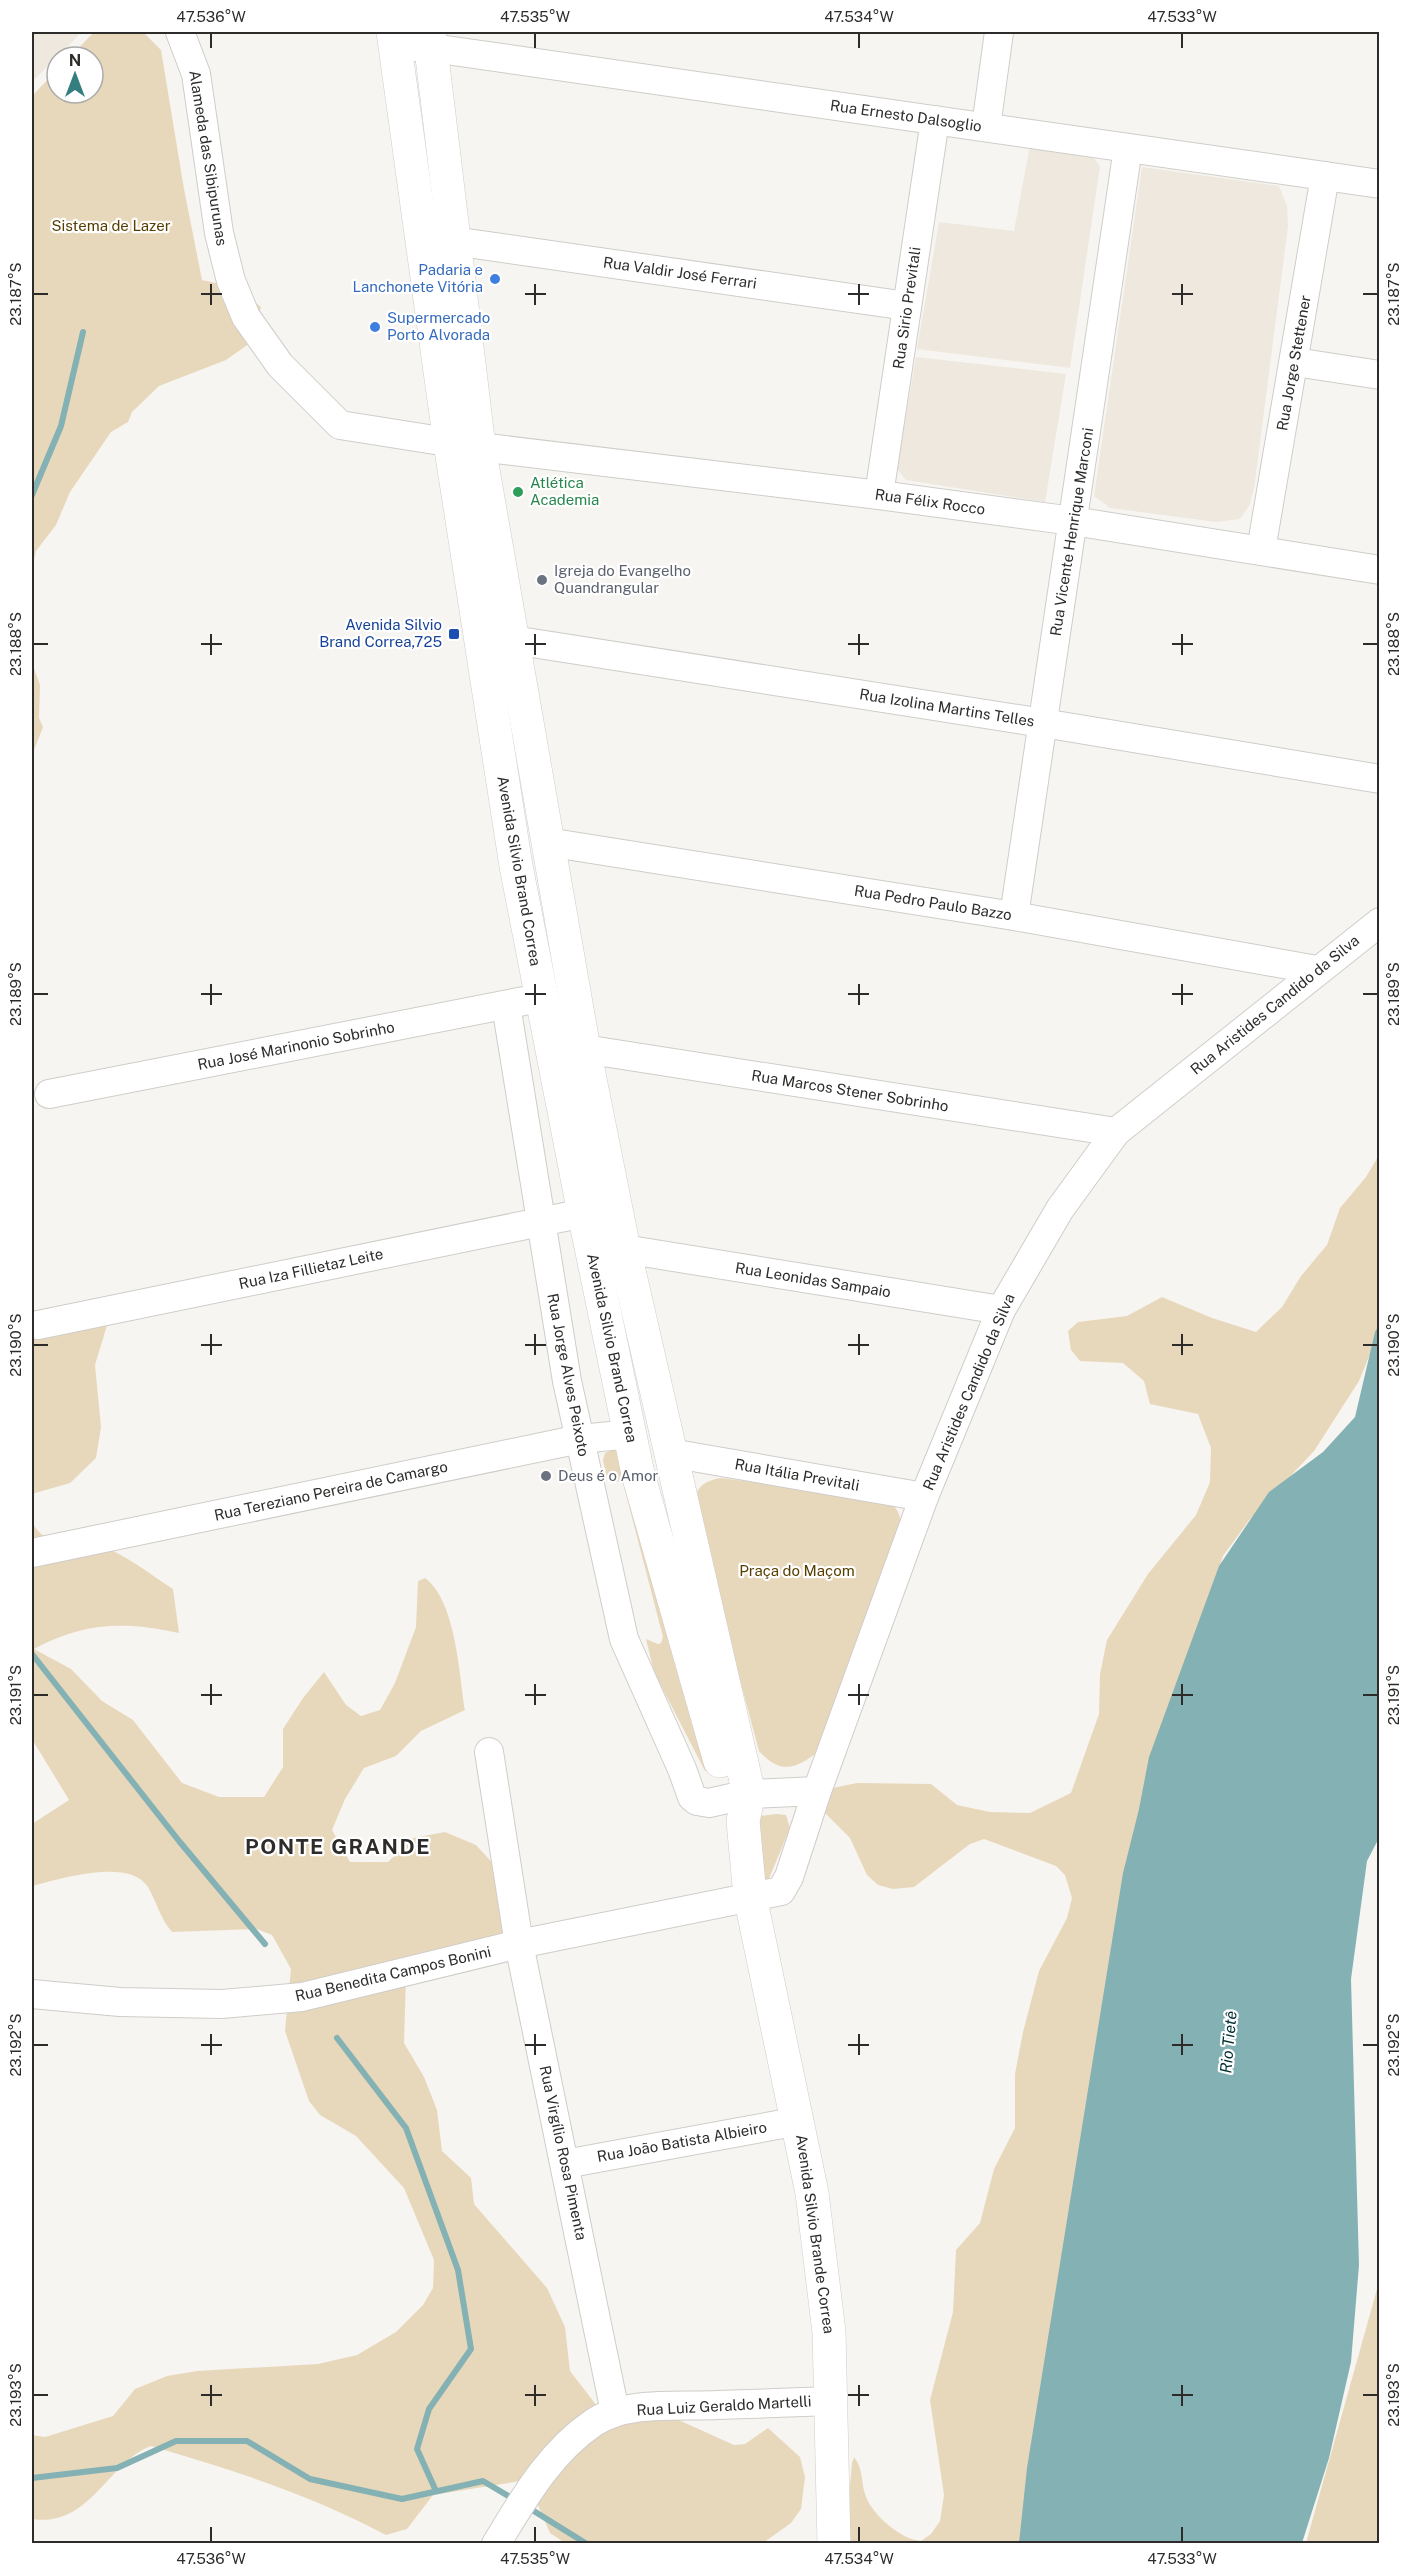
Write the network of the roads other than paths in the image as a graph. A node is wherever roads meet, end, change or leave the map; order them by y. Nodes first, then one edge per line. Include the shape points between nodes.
1 (180, 32) edge
2 (999, 32) edge
3 (394, 39) edge
4 (430, 40) edge
5 (935, 120) junction
6 (986, 128) junction
7 (1128, 148) junction
8 (1325, 176) junction
9 (1380, 184) edge
10 (453, 241) junction
11 (907, 306) junction
12 (1295, 362) junction
13 (1380, 375) edge
14 (464, 445) junction
15 (879, 495) junction
16 (1073, 521) junction
17 (1261, 550) junction
18 (1380, 570) edge
19 (513, 640) junction
20 (1043, 723) junction
21 (1380, 780) edge
22 (547, 842) junction
23 (1014, 916) junction
24 (1380, 922) edge
25 (1317, 970) junction
26 (542, 998) junction
27 (506, 1005) junction
28 (584, 1049) junction
29 (49, 1094) dead end
30 (1116, 1132) junction
31 (584, 1213) junction
32 (540, 1222) junction
33 (624, 1249) junction
34 (1001, 1310) junction
35 (38, 1325) dead end
36 (631, 1434) junction
37 (580, 1440) junction
38 (670, 1454) junction
39 (924, 1497) junction
40 (32, 1552) edge
41 (489, 1752) dead end
42 (817, 1791) junction
43 (741, 1804) junction
44 (750, 1896) junction
45 (519, 1944) junction
46 (32, 1994) edge
47 (799, 2121) junction
48 (566, 2164) junction
49 (832, 2401) junction
50 (615, 2412) junction
51 (502, 2534) edge
52 (834, 2544) edge

1 - 14 street, Alameda das Sibipurunas via 196,74 219,233 231,281 246,316 280,365 340,425
2 - 6 street
3 - 4 street, Avenida Silvio Brand Correa
3 - 14 main road, Avenida Silvio Brand Correa
4 - 5 street, Rua Ernesto Dalsoglio
4 - 10 main road, Avenida Silvio Brand Correa
5 - 6 street, Rua Ernesto Dalsoglio
5 - 11 street, Rua Sirio Previtali
6 - 7 street, Rua Ernesto Dalsoglio
7 - 8 street, Rua Ernesto Dalsoglio
7 - 16 street, Rua Vicente Henrique Marconi
8 - 9 street, Rua Ernesto Dalsoglio
8 - 12 street, Rua Jorge Stettener
10 - 11 street, Rua Valdir José Ferrari
10 - 14 main road, Avenida Silvio Brand Correa
11 - 15 street, Rua Sirio Previtali
12 - 13 street
12 - 17 street, Rua Jorge Stettener
14 - 15 street, Rua Félix Rocco
14 - 19 main road, Avenida Silvio Brand Correa
14 - 26 main road, Avenida Silvio Brand Correa via 514,854
15 - 16 street, Rua Félix Rocco
16 - 17 street, Rua Félix Rocco
16 - 20 street, Rua Vicente Henrique Marconi
17 - 18 street, Rua Félix Rocco
19 - 20 street, Rua Izolina Martins Telles
19 - 22 main road, Avenida Silvio Brand Correa
20 - 21 street, Rua Izolina Martins Telles
20 - 23 street, Rua Vicente Henrique Marconi
22 - 23 street, Rua Pedro Paulo Bazzo
22 - 28 main road, Avenida Silvio Brand Correa
23 - 25 street, Rua Pedro Paulo Bazzo
24 - 25 street, Rua Aristides Candido da Silva
25 - 30 street, Rua Aristides Candido da Silva
26 - 27 street, Rua José Marinonio Sobrinho
26 - 31 main road, Avenida Silvio Brand Correa
27 - 29 street, Rua José Marinonio Sobrinho
27 - 32 street, Rua Jorge Alves Peixoto
28 - 30 street, Rua Marcos Stener Sobrinho
28 - 33 main road, Avenida Silvio Brand Correa
30 - 34 street, Rua Aristides Candido da Silva via 1060,1209
31 - 32 street, Rua Iza Fillietaz Leite
31 - 36 main road, Avenida Silvio Brand Correa
32 - 35 street, Rua Iza Fillietaz Leite
32 - 37 street, Rua Jorge Alves Peixoto
33 - 34 street, Rua Leonidas Sampaio
33 - 38 main road, Avenida Silvio Brand Correa
34 - 39 street, Rua Aristides Candido da Silva
36 - 37 street, Rua Tereziano Pereira de Camargo
36 - 43 main road, Avenida Silvio Brand Correa via 638,1474
37 - 40 street, Rua Tereziano Pereira de Camargo
37 - 43 street, Rua Jorge Alves Peixoto via 624,1640 692,1797 703,1803
38 - 39 street, Rua Itália Previtali
38 - 43 main road, Avenida Silvio Brand Correa
39 - 42 street, Rua Aristides Candido da Silva
41 - 45 street, Rua Virgílio Rosa Pimenta
42 - 43 street, Rua Jorge Alves Peixoto
42 - 44 street, Rua Aristides Candido da Silva via 781,1891
43 - 44 main road, Avenida Silvio Brande Correa
44 - 45 street, Rua Benedita Campos Bonini
44 - 47 main road, Avenida Silvio Brande Correa
45 - 46 street, Rua Benedita Campos Bonini via 302,1997 222,2004 120,2002
45 - 48 street, Rua Virgílio Rosa Pimenta
47 - 48 street, Rua João Batista Albieiro
47 - 49 main road, Avenida Silvio Brande Correa via 826,2309
48 - 50 street, Rua Virgílio Rosa Pimenta
49 - 50 street, Rua Luiz Geraldo Martelli
49 - 52 main road, Avenida Silvio Brande Correa
50 - 51 street via 594,2422 561,2449 533,2484

